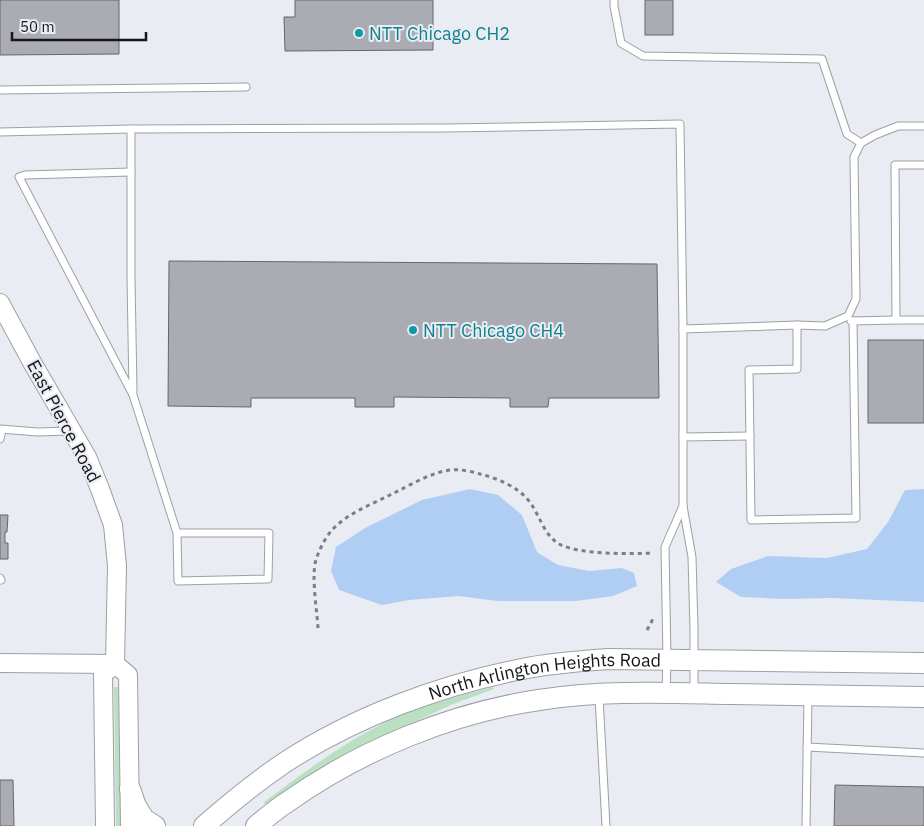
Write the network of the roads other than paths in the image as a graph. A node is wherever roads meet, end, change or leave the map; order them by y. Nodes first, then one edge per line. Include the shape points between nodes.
1 (614, 0) edge
2 (246, 87) dead end
3 (0, 90) edge
4 (924, 126) edge
5 (131, 129) junction
6 (0, 132) edge
7 (861, 143) junction
8 (924, 165) edge
9 (131, 172) junction
10 (0, 303) edge
11 (896, 320) junction
12 (924, 320) edge
13 (837, 321) junction
14 (854, 321) junction
15 (797, 325) junction
16 (683, 329) junction
17 (133, 395) junction
18 (1, 429) edge
19 (73, 431) junction
20 (750, 436) junction
21 (683, 437) junction
22 (0, 439) edge
23 (683, 506) junction
24 (177, 533) junction
25 (667, 659) junction
26 (694, 660) junction
27 (0, 663) edge
28 (924, 663) edge
29 (116, 664) junction
30 (666, 693) junction
31 (694, 693) junction
32 (599, 694) junction
33 (808, 695) junction
34 (924, 697) edge
35 (807, 747) junction
36 (924, 753) edge
37 (130, 790) junction
38 (221, 811) junction
39 (105, 826) edge
40 (130, 826) edge
41 (155, 826) edge
42 (188, 826) edge
43 (204, 826) edge
44 (256, 826) edge
45 (606, 826) edge
46 (806, 826) edge

1 - 7 lane via 621,43 643,56 822,59 847,134
2 - 3 lane
4 - 7 lane via 898,126
5 - 6 lane
5 - 9 lane
5 - 16 lane via 680,124
7 - 13 lane via 854,157 856,299 848,316
8 - 11 lane via 895,165
9 - 17 lane
9 - 17 lane via 19,177
10 - 19 street, East Pierce Road
11 - 12 lane
11 - 14 lane
13 - 14 lane
13 - 15 lane via 825,326
14 - 20 lane via 856,518 751,520
15 - 16 lane
15 - 20 lane via 797,369 749,370
16 - 21 lane
17 - 24 lane
18 - 19 lane
18 - 22 lane
19 - 29 street, East Pierce Road via 87,457 113,525 117,566
20 - 21 lane
21 - 23 lane
23 - 25 lane via 665,547
23 - 26 lane via 692,557
24 - 24 lane via 270,533 268,580 178,582
25 - 26 main road, North Arlington Heights Road
25 - 30 lane
25 - 38 main road, North Arlington Heights Road via 608,659 524,668 428,694 396,705 328,738 286,762
26 - 28 main road, North Arlington Heights Road
26 - 31 lane
27 - 29 street
29 - 37 street via 128,675
29 - 39 street via 103,674
30 - 31 main road, North Arlington Heights Road
30 - 32 main road, North Arlington Heights Road
31 - 33 main road, North Arlington Heights Road
32 - 44 main road, North Arlington Heights Road via 508,706 429,729 352,762
32 - 45 lane
33 - 34 main road, North Arlington Heights Road
33 - 35 lane
35 - 36 lane
35 - 46 lane
37 - 40 street
37 - 41 main road via 144,819
38 - 42 main road
38 - 43 main road, North Arlington Heights Road

